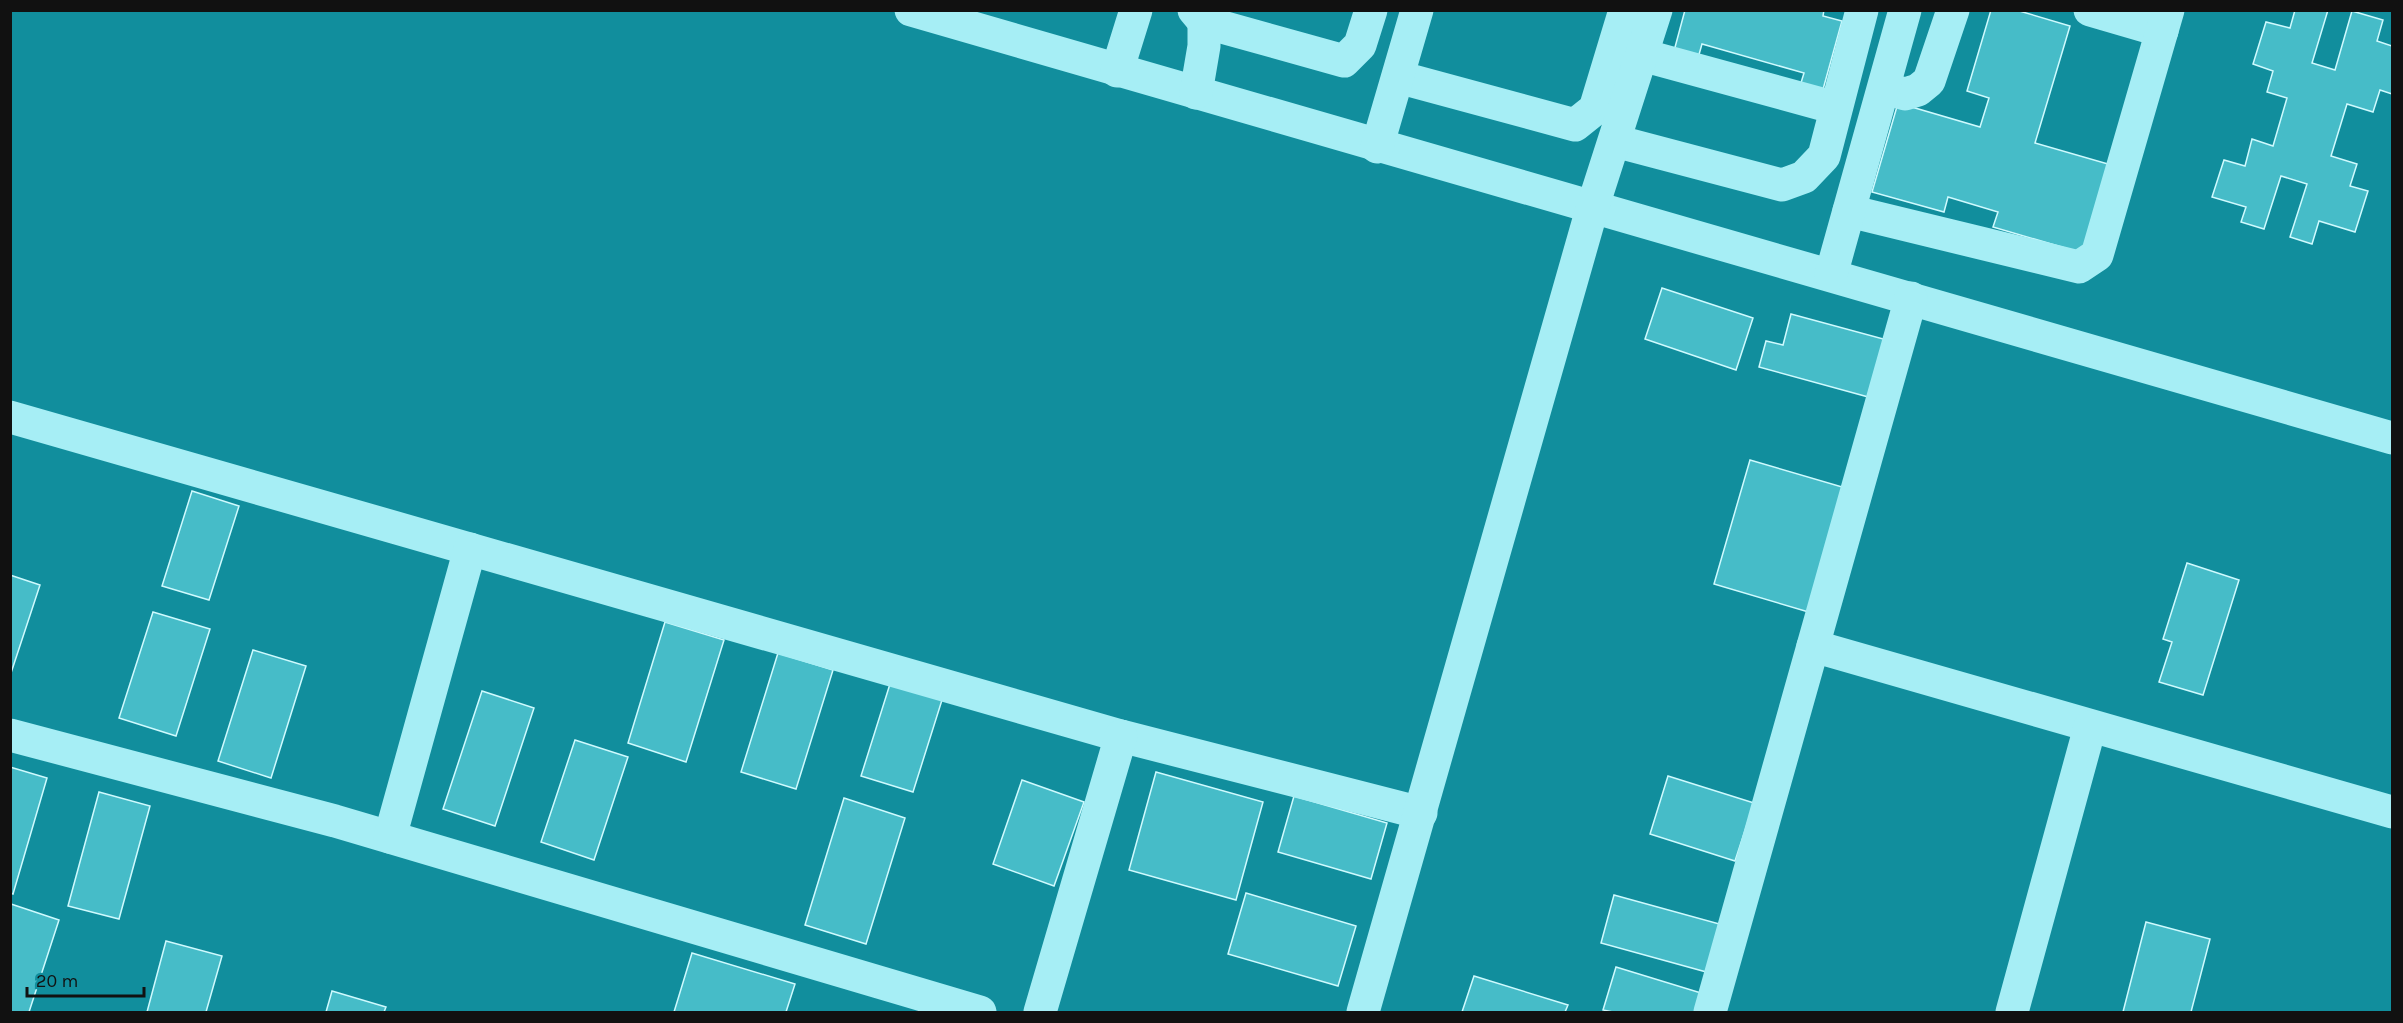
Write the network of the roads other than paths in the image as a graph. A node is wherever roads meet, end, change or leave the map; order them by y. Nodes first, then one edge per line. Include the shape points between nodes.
1 (910, 10) edge
2 (1136, 10) edge
3 (1371, 10) edge
4 (1417, 10) edge
5 (1625, 10) edge
6 (1656, 10) edge
7 (1862, 10) edge
8 (1905, 10) edge
9 (1953, 10) edge
10 (2090, 10) edge
11 (1199, 16) edge
12 (2165, 21) edge
13 (1642, 55) junction
14 (1117, 71) junction
15 (1398, 77) junction
16 (1884, 88) junction
17 (1196, 93) junction
18 (1836, 108) junction
19 (1615, 141) junction
20 (1377, 147) junction
21 (1592, 208) junction
22 (1849, 211) junction
23 (1831, 276) junction
24 (1911, 298) junction
25 (10, 417) edge
26 (2392, 438) edge
27 (470, 549) junction
28 (1813, 646) junction
29 (2090, 727) junction
30 (10, 735) edge
31 (1121, 736) junction
32 (2392, 812) edge
33 (1421, 813) junction
34 (390, 837) junction
35 (980, 1012) edge
36 (1040, 1012) edge
37 (1364, 1012) edge
38 (1710, 1012) edge
39 (2012, 1012) edge

1 - 14 street
2 - 14 street
3 - 11 street via 1360,45 1344,61
4 - 15 street
5 - 15 street via 1595,109 1575,125
6 - 13 street
7 - 18 street
8 - 16 street
9 - 16 street via 1929,81 1905,94
10 - 12 street
11 - 17 street via 1204,46
12 - 22 street via 2097,255 2079,267
13 - 18 street
13 - 19 street
14 - 17 street
15 - 20 street
16 - 22 street
17 - 20 street
18 - 19 street via 1824,156 1804,177 1782,185
19 - 21 street
20 - 21 street
21 - 23 street
21 - 33 street
22 - 23 street
23 - 24 street
24 - 26 street
24 - 28 street
25 - 27 street
27 - 31 street
27 - 34 street
28 - 29 street
28 - 38 street
29 - 32 street
29 - 39 street
30 - 34 street
31 - 33 street
31 - 36 street
33 - 37 street
34 - 35 street

